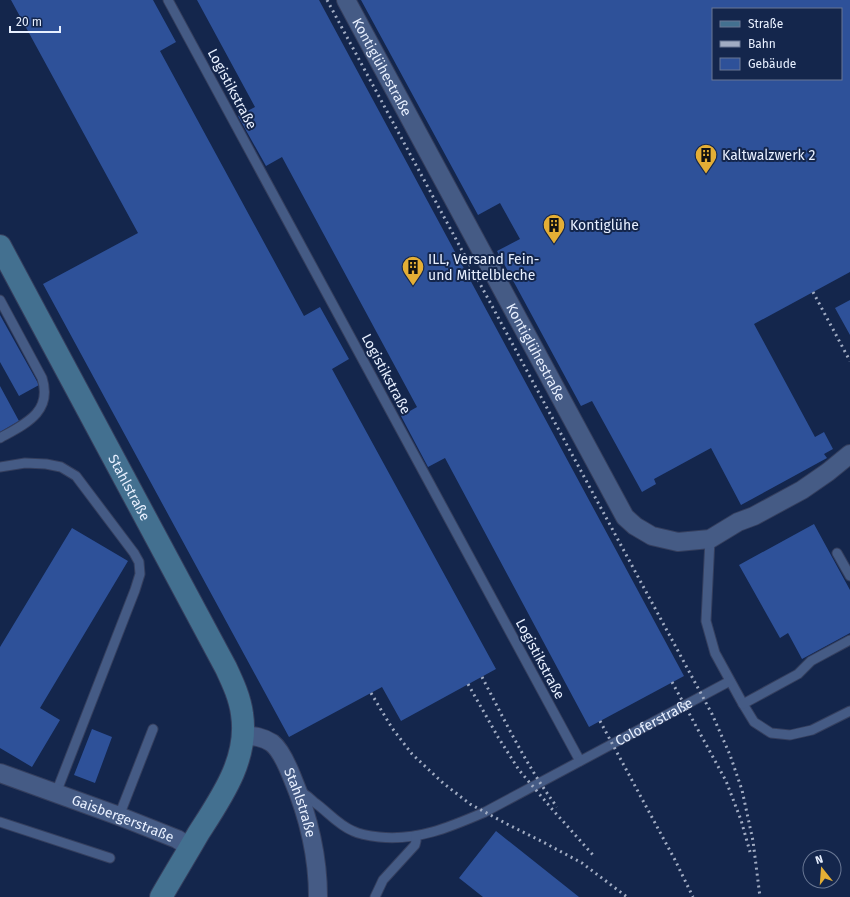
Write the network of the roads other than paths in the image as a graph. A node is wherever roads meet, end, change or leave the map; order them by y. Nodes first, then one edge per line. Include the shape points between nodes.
1 (168, 0) edge
2 (346, 0) edge
3 (0, 246) edge
4 (0, 300) edge
5 (0, 438) edge
6 (850, 454) edge
7 (0, 467) edge
8 (710, 539) junction
9 (837, 553) dead end
10 (850, 576) edge
11 (850, 640) edge
12 (730, 681) junction
13 (743, 704) junction
14 (850, 711) edge
15 (153, 729) dead end
16 (243, 735) junction
17 (580, 761) junction
18 (0, 773) edge
19 (297, 789) junction
20 (56, 793) junction
21 (119, 816) junction
22 (0, 822) edge
23 (416, 836) junction
24 (190, 847) junction
25 (110, 858) dead end
26 (161, 897) edge
27 (318, 897) edge
28 (375, 897) edge

1 - 17 lane, Logistikstraße
2 - 8 street, Kontiglühestraße via 625,516 635,526 652,536 678,542
3 - 16 street, Stahlstraße via 226,668 239,697 243,715
4 - 5 lane via 44,385 41,408 35,416
6 - 8 street via 802,490
7 - 20 lane via 46,464 61,467 76,476 139,562 140,574 135,590
8 - 12 lane via 706,621 715,653
9 - 10 lane
11 - 13 lane via 811,660 798,674
12 - 13 lane
12 - 17 lane, Coloferstraße
13 - 14 lane via 754,722 771,733 790,735 812,730
15 - 21 lane
16 - 19 street, Stahlstraße via 262,737 273,744 286,762
16 - 24 street, Stahlstraße via 240,754 232,776
17 - 23 lane, Coloferstraße via 485,812 449,827
18 - 20 street, Gaisbergerstraße
19 - 23 lane, Coloferstraße via 352,831 393,839
19 - 27 street, Stahlstraße via 310,828 318,877
20 - 21 street, Gaisbergerstraße
21 - 24 street, Gaisbergerstraße via 177,839
22 - 25 lane
23 - 28 lane via 415,845 383,880
24 - 26 street, Gaisbergerstraße

